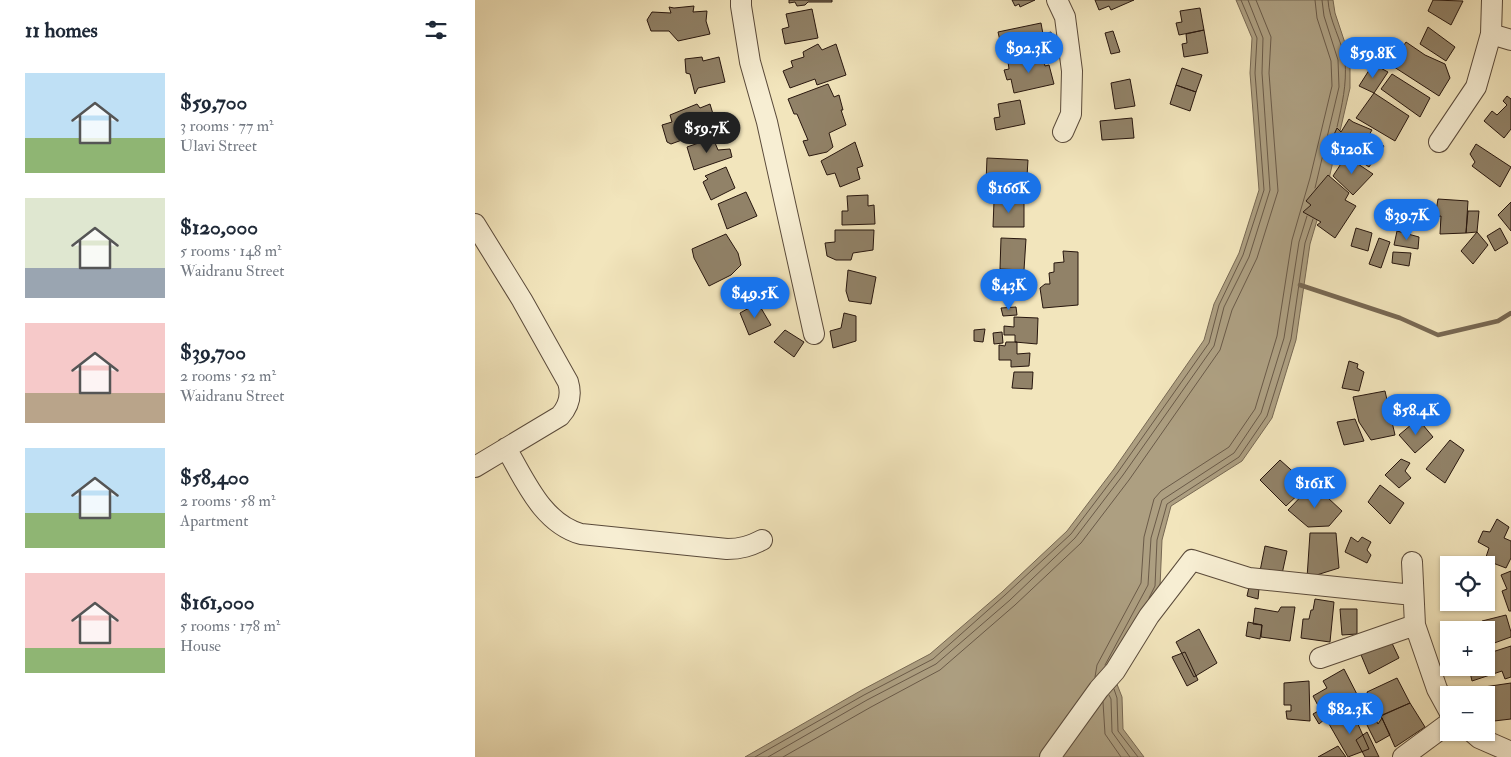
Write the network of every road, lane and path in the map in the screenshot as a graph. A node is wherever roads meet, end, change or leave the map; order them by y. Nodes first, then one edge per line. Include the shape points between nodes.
1 (741, 0) edge
2 (1057, 0) edge
3 (1492, 0) edge
4 (1491, 34) junction
5 (1511, 40) edge
6 (1063, 132) dead end
7 (1439, 142) dead end
8 (475, 224) edge
9 (814, 334) dead end
10 (506, 448) junction
11 (475, 467) edge
12 (762, 540) dead end
13 (1412, 562) dead end
14 (1413, 595) junction
15 (1415, 625) junction
16 (1320, 658) dead end
17 (1440, 694) edge
18 (1440, 730) edge
19 (1486, 741) edge
20 (1511, 752) edge
21 (1050, 757) edge
22 (1403, 757) edge

1 - 9 street via 750,62 767,122
2 - 6 street via 1065,17 1072,71 1071,114
3 - 4 street
4 - 5 street
4 - 7 street via 1476,87
8 - 10 street via 522,300 570,388 569,401 560,416
10 - 11 street
10 - 12 street via 543,508 555,522 574,532 727,549 740,549
13 - 14 street
14 - 15 street
14 - 21 street via 1249,578 1192,560 1149,616 1115,672
15 - 16 street
15 - 17 street
18 - 22 street
19 - 20 street

